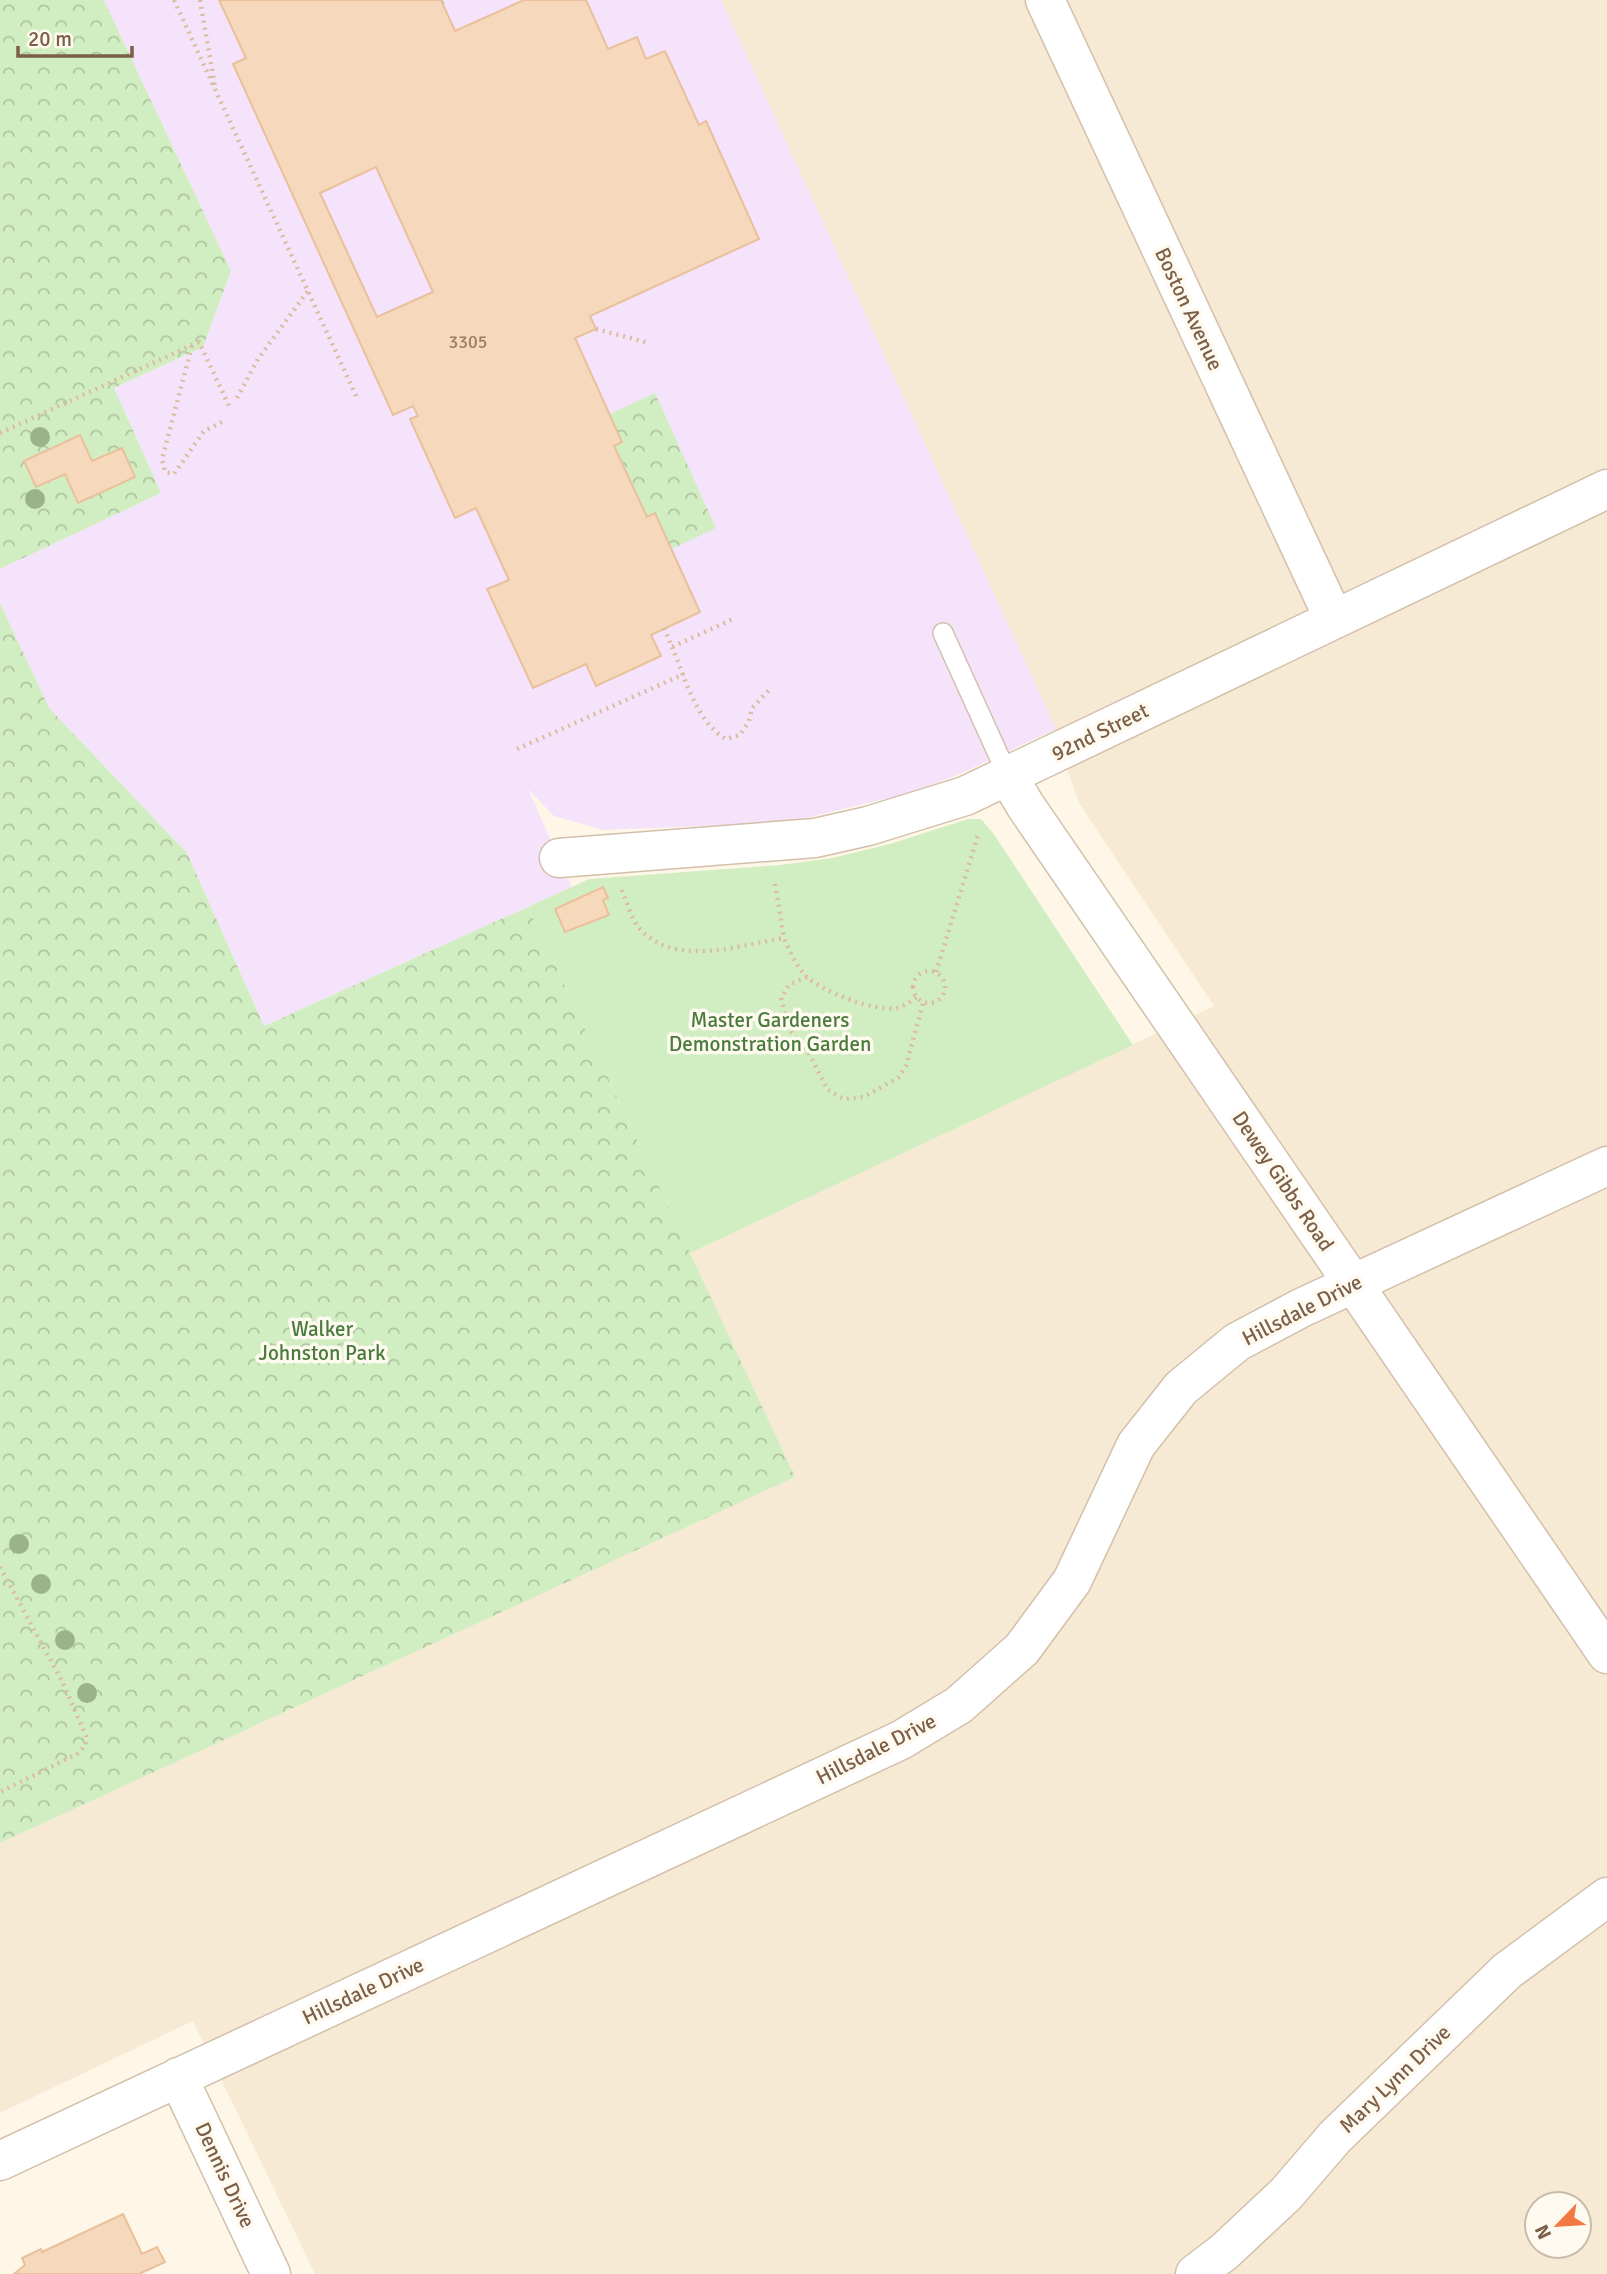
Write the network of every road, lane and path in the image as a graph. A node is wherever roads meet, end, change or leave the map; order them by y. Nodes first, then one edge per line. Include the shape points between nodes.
1 (174, 0) edge
2 (200, 0) edge
3 (1045, 0) edge
4 (216, 95) junction
5 (308, 291) junction
6 (596, 329) dead end
7 (649, 344) dead end
8 (192, 345) junction
9 (237, 398) dead end
10 (358, 400) dead end
11 (230, 408) dead end
12 (222, 422) dead end
13 (0, 433) edge
14 (1607, 489) edge
15 (1334, 617) junction
16 (733, 619) dead end
17 (664, 628) dead end
18 (943, 633) dead end
19 (672, 647) junction
20 (684, 674) junction
21 (772, 687) dead end
22 (517, 749) dead end
23 (1008, 776) junction
24 (979, 831) dead end
25 (559, 858) dead end
26 (620, 883) dead end
27 (775, 884) dead end
28 (784, 938) junction
29 (936, 972) junction
30 (807, 977) junction
31 (917, 997) junction
32 (923, 1003) junction
33 (1607, 1166) edge
34 (1353, 1284) junction
35 (0, 1567) edge
36 (1607, 1654) edge
37 (0, 1792) edge
38 (1607, 1897) edge
39 (178, 2077) junction
40 (0, 2161) edge
41 (271, 2274) edge
42 (1195, 2274) edge

1 - 4 path
2 - 4 path
3 - 15 street, Boston Avenue
4 - 5 path
5 - 9 path via 258,359
5 - 10 path
6 - 7 path
8 - 11 path via 199,342
8 - 12 path via 162,459 165,472 174,474 204,431
8 - 13 path
14 - 15 street, 92nd Street
15 - 23 street, 92nd Street
16 - 19 path
17 - 19 path
18 - 23 lane
19 - 20 path
20 - 21 path via 708,725 726,739 740,736 752,708
20 - 22 path
23 - 25 street, 92nd Street via 922,811 815,838
23 - 34 street, Dewey Gibbs Road
24 - 29 path
26 - 28 path via 638,927 671,948 689,952
27 - 28 path
28 - 30 path
29 - 31 path via 920,974 913,989
29 - 32 path via 945,992 933,1003
30 - 31 path via 878,1008 895,1008
30 - 32 path via 789,985 781,998 789,1029 807,1050 828,1090 844,1099 864,1097 899,1077
31 - 32 path
33 - 34 street, Hillsdale Drive
34 - 36 street, Dewey Gibbs Road
34 - 39 street, Hillsdale Drive via 1237,1342 1181,1388 1136,1446 1072,1581 1022,1649 959,1705 901,1740
35 - 37 path via 63,1683 86,1736 86,1745 77,1754
38 - 42 street, Mary Lynn Drive via 1507,1971 1335,2137 1286,2194
39 - 40 street, Hillsdale Drive
39 - 41 street, Dennis Drive

